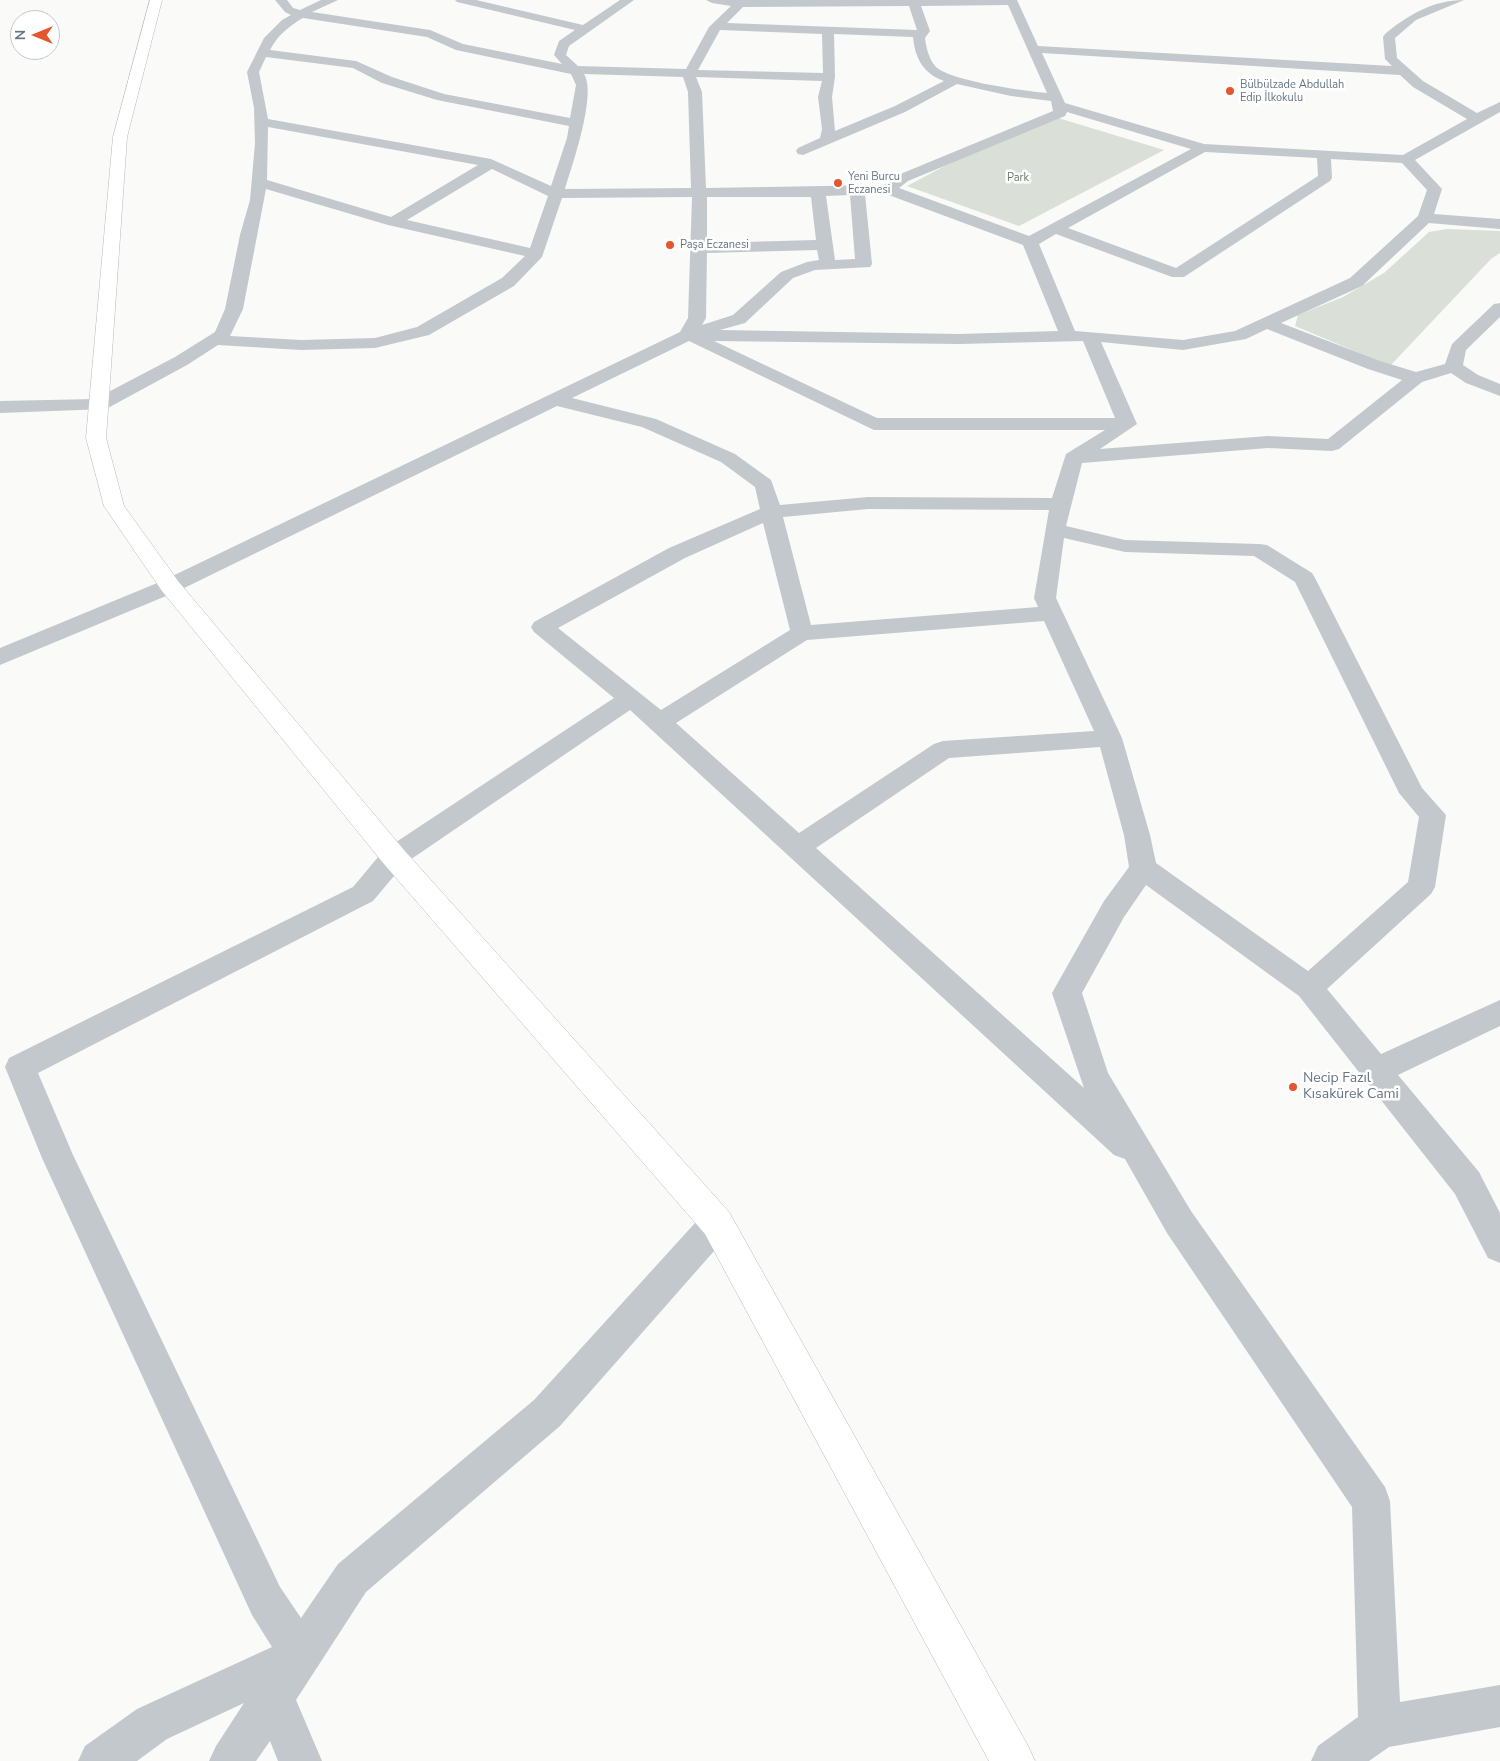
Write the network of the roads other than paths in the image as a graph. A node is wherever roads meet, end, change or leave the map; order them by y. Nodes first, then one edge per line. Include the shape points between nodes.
1 (156, 0) edge
2 (281, 0) edge
3 (332, 0) edge
4 (461, 0) edge
5 (628, 0) edge
6 (712, 0) edge
7 (1013, 0) edge
8 (1458, 0) edge
9 (743, 2) edge
10 (908, 2) edge
11 (301, 14) junction
12 (717, 26) junction
13 (585, 29) junction
14 (828, 32) junction
15 (919, 34) junction
16 (1034, 49) junction
17 (263, 53) junction
18 (572, 70) junction
19 (1405, 71) junction
20 (689, 75) junction
21 (829, 77) junction
22 (957, 80) junction
23 (1058, 102) junction
24 (1500, 106) edge
25 (1477, 119) junction
26 (261, 122) junction
27 (574, 123) junction
28 (827, 140) junction
29 (1203, 148) junction
30 (803, 151) dead end
31 (1324, 154) junction
32 (1406, 159) junction
33 (491, 163) junction
34 (259, 182) junction
35 (888, 189) junction
36 (818, 192) junction
37 (857, 192) junction
38 (700, 193) junction
39 (556, 194) junction
40 (1425, 218) junction
41 (393, 222) junction
42 (1500, 224) edge
43 (1056, 228) junction
44 (1030, 242) junction
45 (825, 246) junction
46 (699, 248) junction
47 (536, 254) junction
48 (827, 264) junction
49 (1500, 308) edge
50 (1266, 323) junction
51 (687, 335) junction
52 (1079, 336) junction
53 (214, 340) junction
54 (1452, 367) junction
55 (1416, 378) junction
56 (1500, 390) edge
57 (553, 399) junction
58 (99, 405) junction
59 (0, 407) edge
60 (1127, 424) junction
61 (1072, 458) junction
62 (770, 512) junction
63 (1058, 517) junction
64 (170, 586) junction
65 (1051, 613) junction
66 (802, 633) junction
67 (0, 658) edge
68 (631, 698) junction
69 (660, 722) junction
70 (1110, 738) junction
71 (799, 846) junction
72 (394, 857) junction
73 (1143, 868) junction
74 (1309, 988) junction
75 (1500, 1012) edge
76 (10, 1067) edge
77 (1377, 1071) junction
78 (1146, 1164) junction
79 (717, 1223) junction
80 (1500, 1246) edge
81 (301, 1655) junction
82 (273, 1697) junction
83 (1500, 1706) edge
84 (1380, 1727) junction
85 (100, 1761) edge
86 (231, 1761) edge
87 (300, 1761) edge
88 (1013, 1761) edge
89 (1333, 1761) edge

1 - 58 main road via 120,137
2 - 11 street via 289,10
3 - 11 street
4 - 13 street
5 - 13 street
6 - 9 street
7 - 10 street
7 - 16 street
8 - 19 street via 1412,18 1389,38 1391,59
9 - 10 street
9 - 12 street
10 - 15 street via 924,31
11 - 17 street via 286,23 268,42
11 - 18 street via 430,34 460,47
12 - 14 street
12 - 20 street
13 - 18 street via 563,44 560,55
14 - 15 street
14 - 21 street
15 - 22 street via 918,43 932,70
16 - 19 street
16 - 23 street
17 - 26 street via 253,72
17 - 27 street via 356,65 387,80 442,97
18 - 20 street
18 - 27 street via 581,78 582,93
19 - 25 street via 1418,84
20 - 21 street
20 - 38 street via 695,92
21 - 28 street via 825,97 829,129
22 - 23 street
22 - 28 street
23 - 29 street
23 - 35 street via 1060,113 903,178
24 - 25 street
25 - 32 street
26 - 33 street
26 - 34 street
27 - 39 street via 574,138
28 - 30 street
29 - 31 street
29 - 43 street
31 - 32 street
31 - 43 street via 1325,178 1178,274
32 - 40 street via 1435,189
33 - 39 street
33 - 41 street
34 - 41 street
34 - 53 street via 234,309 222,335
35 - 37 street
35 - 44 street
36 - 37 street
36 - 38 street
36 - 45 street
37 - 48 street via 864,264
38 - 39 street
38 - 46 street
39 - 47 street
40 - 42 street
40 - 50 street via 1356,282
41 - 47 street
43 - 44 street
44 - 52 street
45 - 46 street
45 - 48 street
46 - 51 street via 697,318
47 - 53 street via 508,282 423,331 376,343 301,345
48 - 51 street via 813,265 788,275 739,319
49 - 54 street via 1458,348
50 - 52 street via 1240,335 1183,345
50 - 55 street
51 - 52 street via 959,339
51 - 57 street
51 - 60 street via 874,424
52 - 60 street
53 - 58 street
54 - 55 street
54 - 56 street
55 - 61 street via 1332,444 1268,442
57 - 62 street via 649,423 728,458 764,484
57 - 64 street
58 - 59 street
58 - 64 main road via 96,438 114,506
60 - 61 street
61 - 63 street
62 - 63 street via 868,503
62 - 66 street
62 - 68 street via 677,553 542,626
63 - 65 street via 1045,598
63 - 74 street via 1125,546 1259,550 1304,578 1412,793 1433,815 1421,887
64 - 67 street
64 - 72 main road
65 - 66 street
65 - 70 street
66 - 69 street
68 - 69 street
68 - 72 street
69 - 71 street
70 - 71 street via 943,750
70 - 73 street via 1138,835
71 - 78 street
72 - 76 street via 363,894
72 - 79 main road
73 - 74 street
73 - 78 street via 1114,909 1067,993 1094,1077
74 - 77 street
75 - 77 street
76 - 81 street via 58,1158 266,1601
77 - 80 street via 1467,1183
78 - 84 street via 1179,1222 1372,1501
79 - 81 street via 547,1413 352,1578
79 - 88 main road
81 - 82 street
81 - 85 street via 152,1724
82 - 86 street
82 - 87 street
83 - 84 street
84 - 89 street

